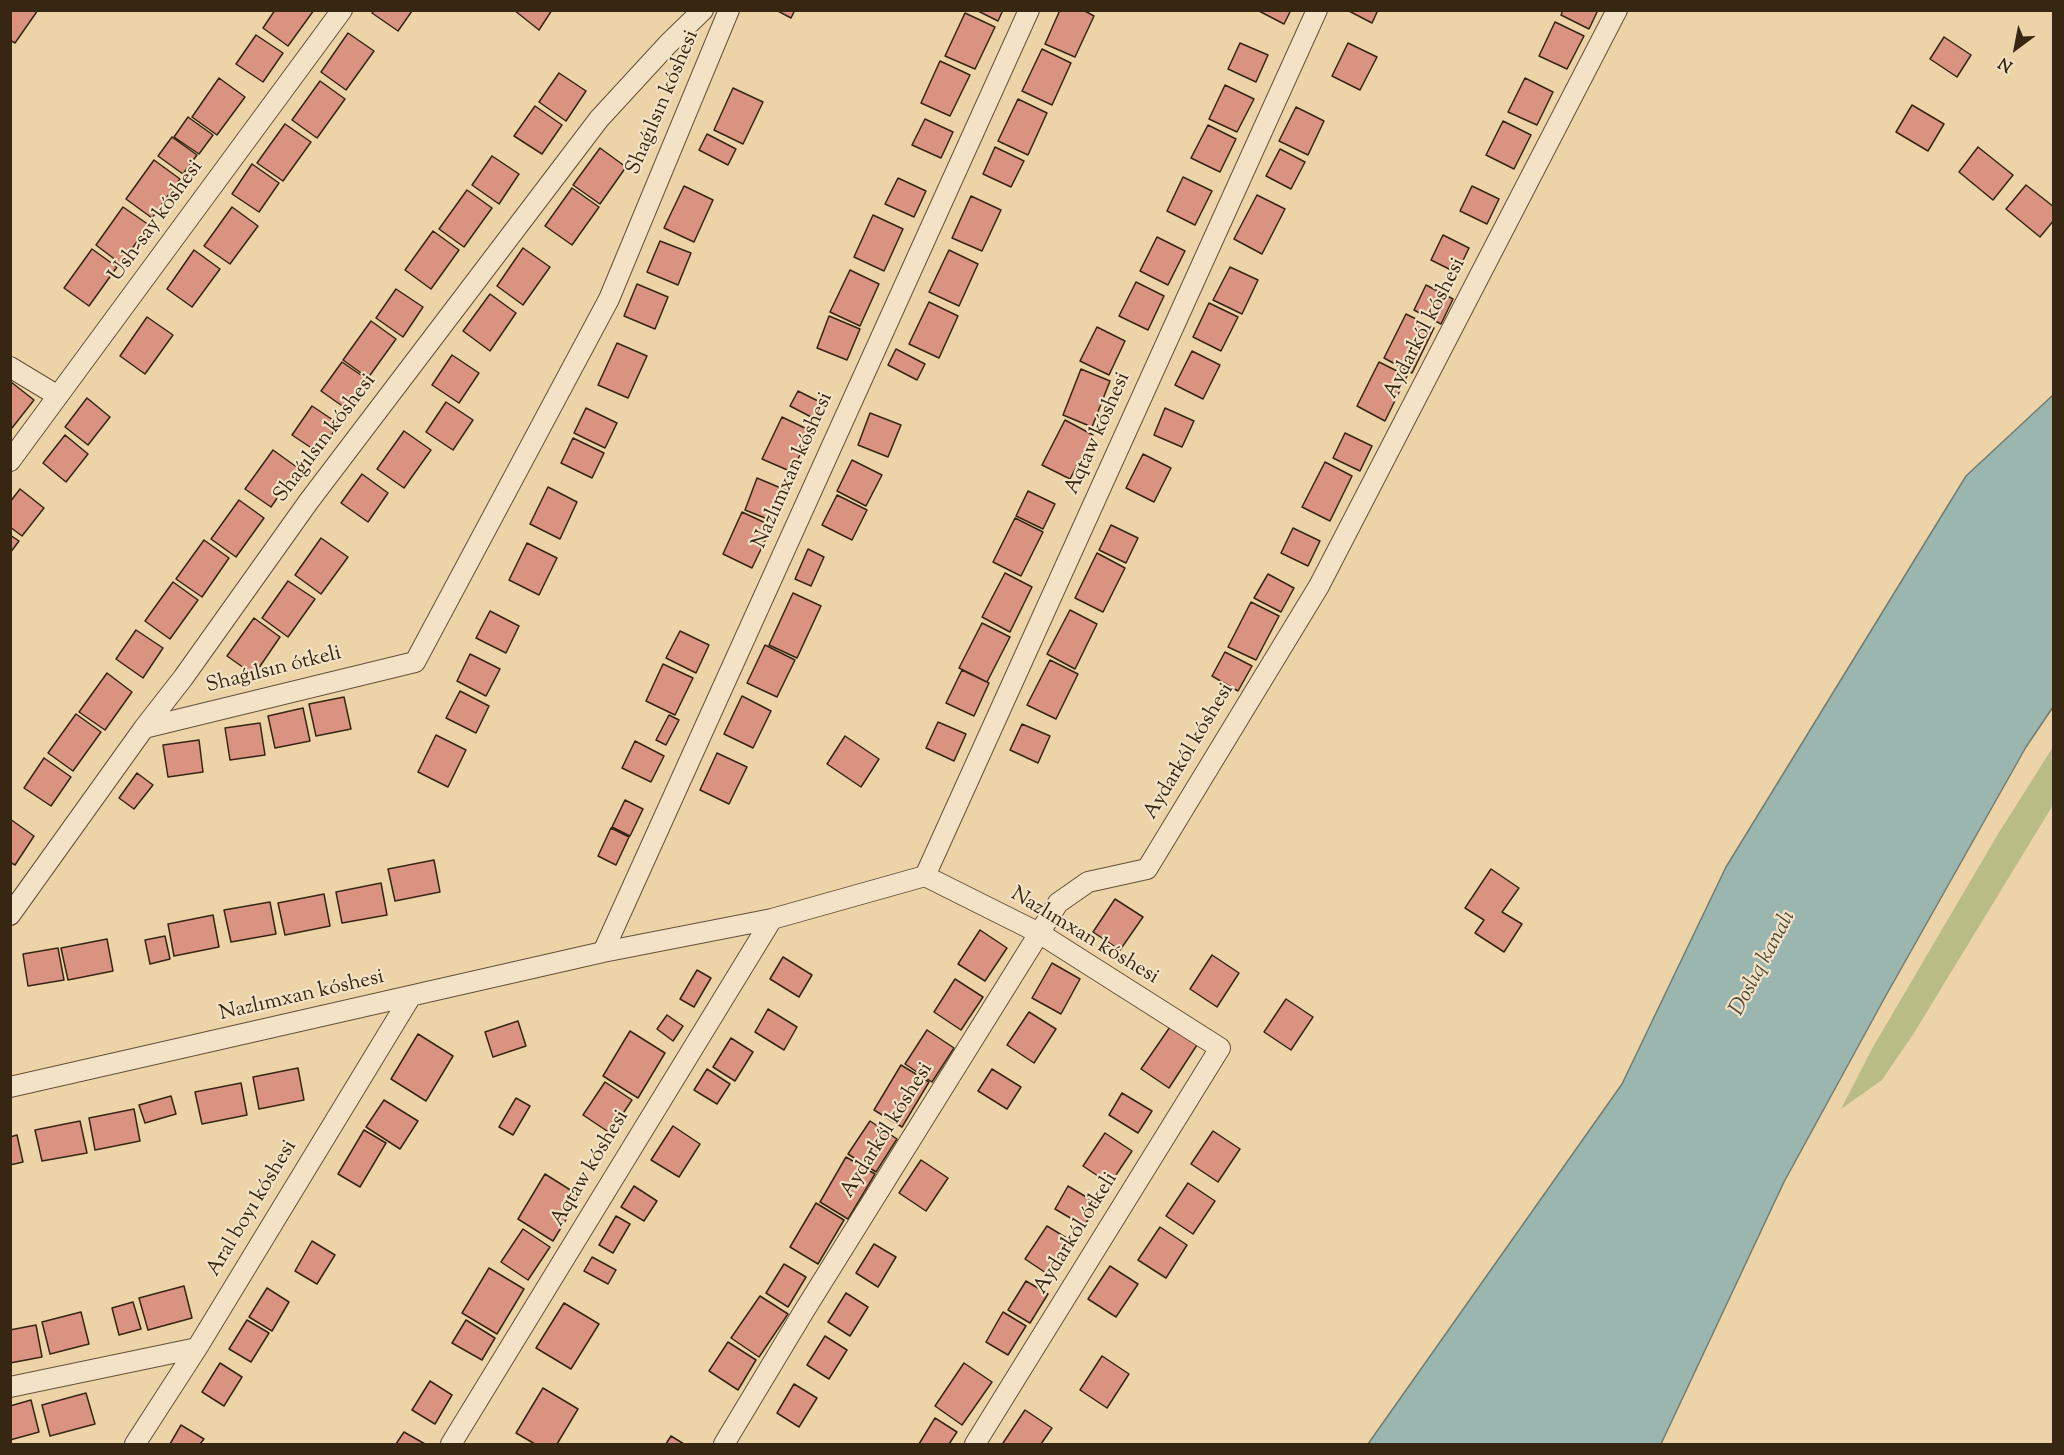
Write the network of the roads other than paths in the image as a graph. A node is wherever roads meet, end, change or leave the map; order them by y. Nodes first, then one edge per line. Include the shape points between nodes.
1 (342, 10) edge
2 (703, 10) edge
3 (729, 10) edge
4 (1029, 10) edge
5 (1317, 10) edge
6 (1617, 10) edge
7 (10, 368) edge
8 (58, 396) junction
9 (10, 461) edge
10 (415, 662) joint
11 (144, 728) junction
12 (925, 876) junction
13 (10, 915) edge
14 (772, 919) junction
15 (1039, 933) junction
16 (603, 952) junction
17 (411, 996) junction
18 (1220, 1048) joint
19 (10, 1087) edge
20 (196, 1348) junction
21 (10, 1387) edge
22 (135, 1444) edge
23 (452, 1444) edge
24 (724, 1444) edge
25 (975, 1444) edge

1 - 8 street, Ush-say kóshesi
2 - 11 street, Shaǵılsın kóshesi via 599,119 309,501
3 - 10 street, Shaǵılsın kóshesi via 609,299
4 - 16 street, Nazlımxan kóshesi
5 - 12 street, Aqtaw kóshesi
6 - 15 street, Aydarkól kóshesi via 1319,586 1147,869 1088,882 1058,903
7 - 8 street
8 - 9 street, Ush-say kóshesi
10 - 11 street, Shaǵılsın ótkeli
11 - 13 street, Shaǵılsın kóshesi
12 - 14 street, Nazlımxan kóshesi
12 - 15 street, Nazlımxan kóshesi
14 - 16 street, Nazlımxan kóshesi
14 - 23 street, Aqtaw kóshesi
15 - 18 street, Nazlımxan kóshesi
15 - 24 street, Aydarkól kóshesi
16 - 17 street, Nazlımxan kóshesi
17 - 19 street, Nazlımxan kóshesi
17 - 20 street, Aral boyı kóshesi
18 - 25 street, Aydarkól ótkeli
20 - 21 street
20 - 22 street, Aral boyı kóshesi

